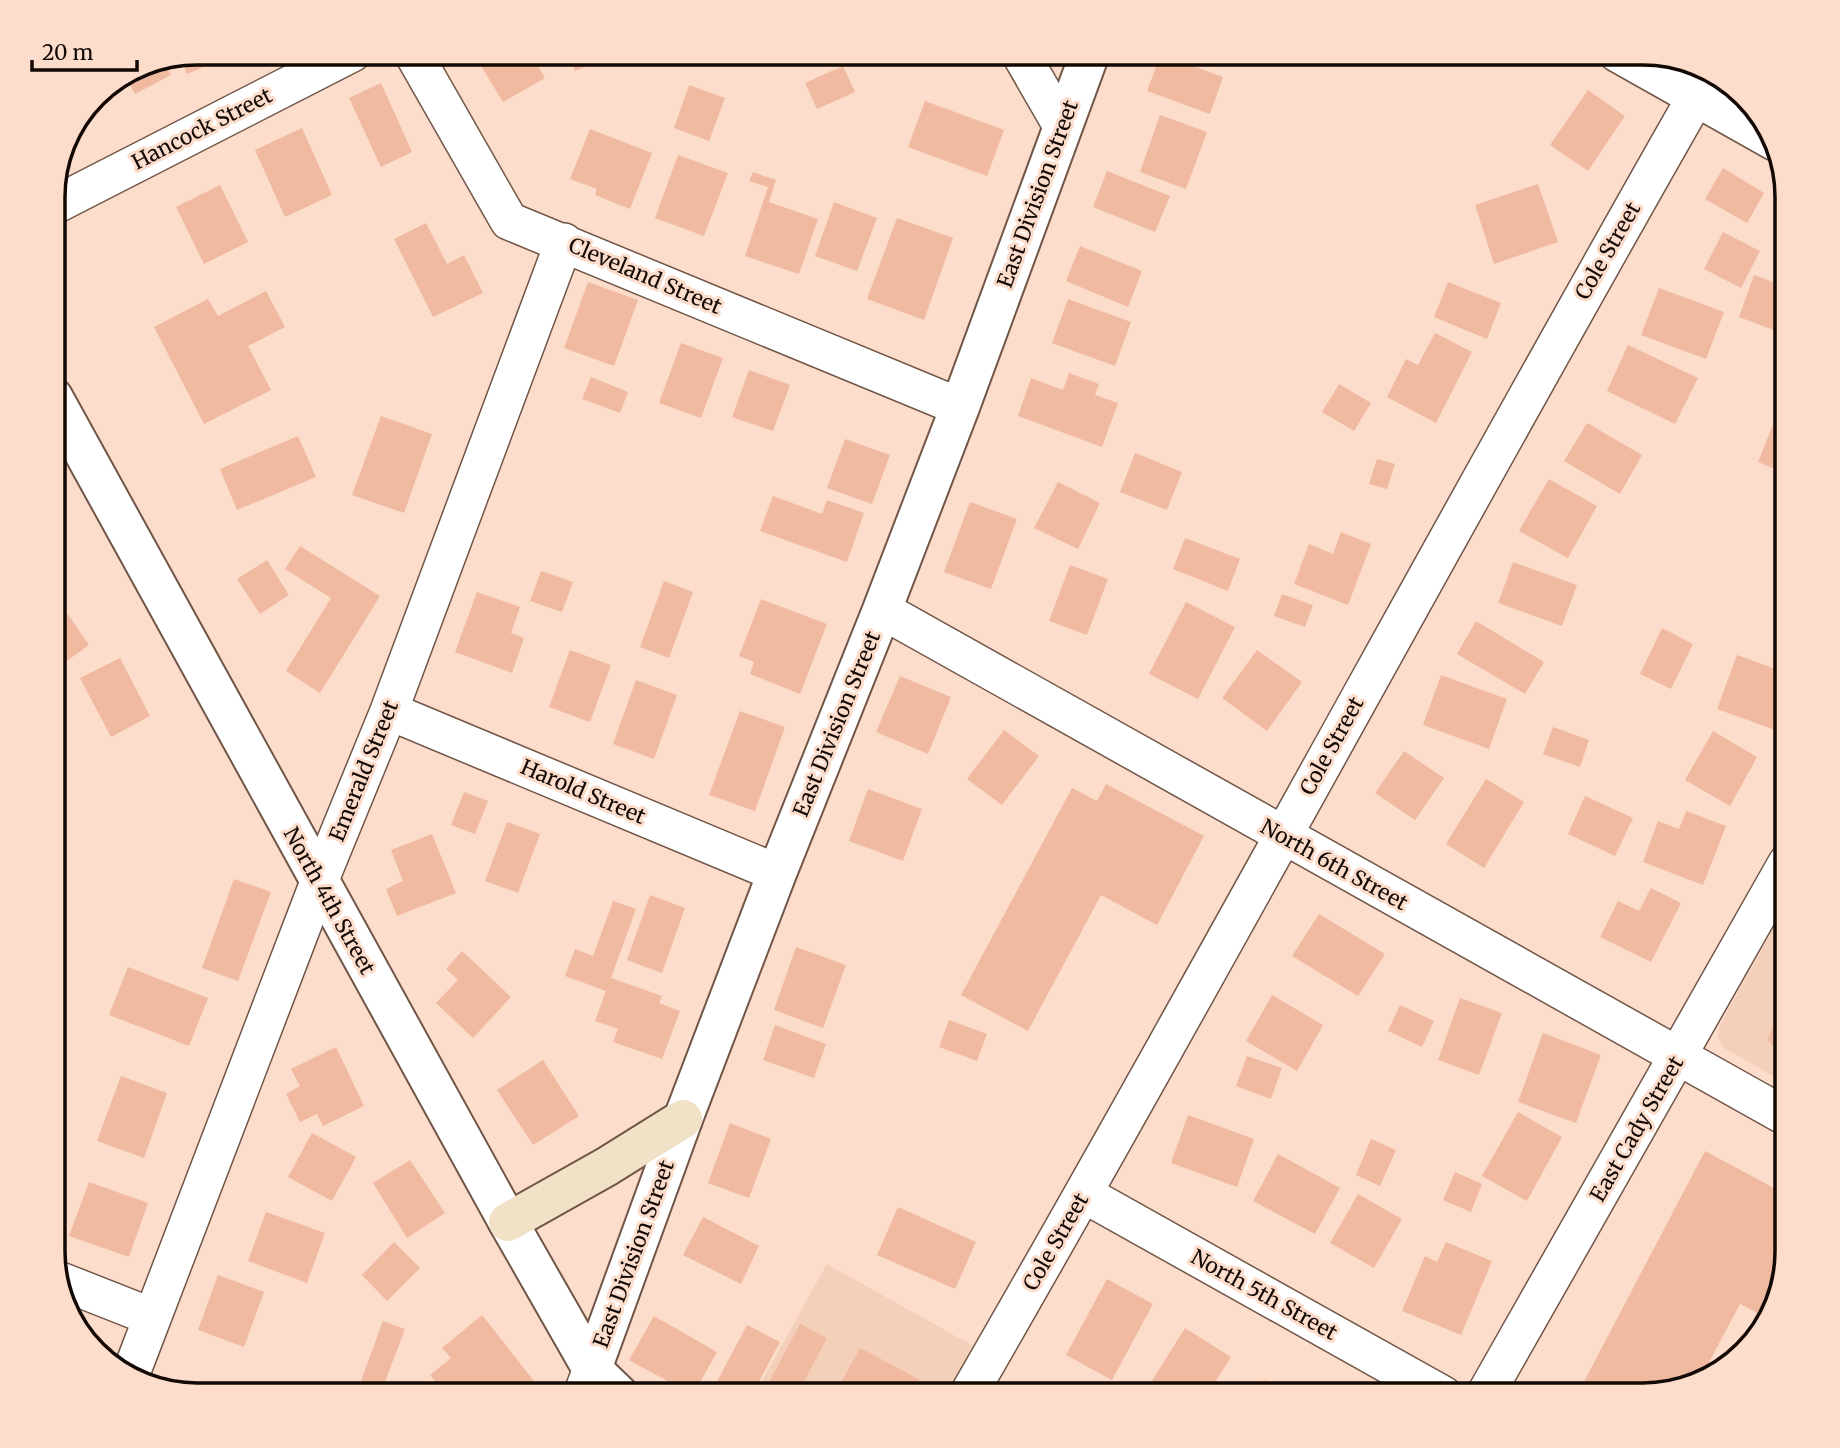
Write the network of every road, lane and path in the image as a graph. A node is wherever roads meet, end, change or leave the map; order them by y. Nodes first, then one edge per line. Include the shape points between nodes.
1 (327, 65) edge
2 (420, 65) edge
3 (1027, 65) edge
4 (1085, 65) edge
5 (1641, 65) edge
6 (1696, 97) junction
7 (1062, 126) junction
8 (1759, 133) edge
9 (65, 200) edge
10 (564, 242) junction
11 (960, 407) junction
12 (65, 422) edge
13 (882, 610) junction
14 (389, 711) junction
15 (1283, 836) junction
16 (777, 873) junction
17 (319, 882) junction
18 (1775, 884) edge
19 (1678, 1057) junction
20 (1775, 1110) edge
21 (683, 1119) junction
22 (1084, 1194) junction
23 (508, 1222) junction
24 (69, 1284) edge
25 (152, 1317) junction
26 (133, 1367) edge
27 (596, 1383) edge
28 (599, 1383) edge
29 (975, 1383) edge
30 (1422, 1383) edge
31 (1492, 1383) edge

1 - 9 street, Hancock Street
2 - 10 street, Cleveland Street via 509,221
3 - 7 street
4 - 7 street, East Division Street
5 - 6 street
6 - 8 street
6 - 15 street, Cole Street
7 - 11 street, East Division Street
10 - 11 street, Cleveland Street
10 - 14 street, Emerald Street
11 - 13 street, East Division Street
12 - 17 street, North 4th Street
13 - 15 street, North 6th Street
13 - 16 street, East Division Street
14 - 16 street, Harold Street
14 - 17 street, Emerald Street
15 - 19 street, North 6th Street
15 - 22 street, Cole Street
16 - 21 street, East Division Street
17 - 23 street, North 4th Street
17 - 25 street, Emerald Street
18 - 19 street, East Cady Street
19 - 20 street, North 6th Street
19 - 31 street, East Cady Street
21 - 23 main road
21 - 28 street, East Division Street
22 - 29 street, Cole Street
22 - 30 street, North 5th Street
23 - 27 street, North 4th Street
24 - 25 street
25 - 26 street, Emerald Street

